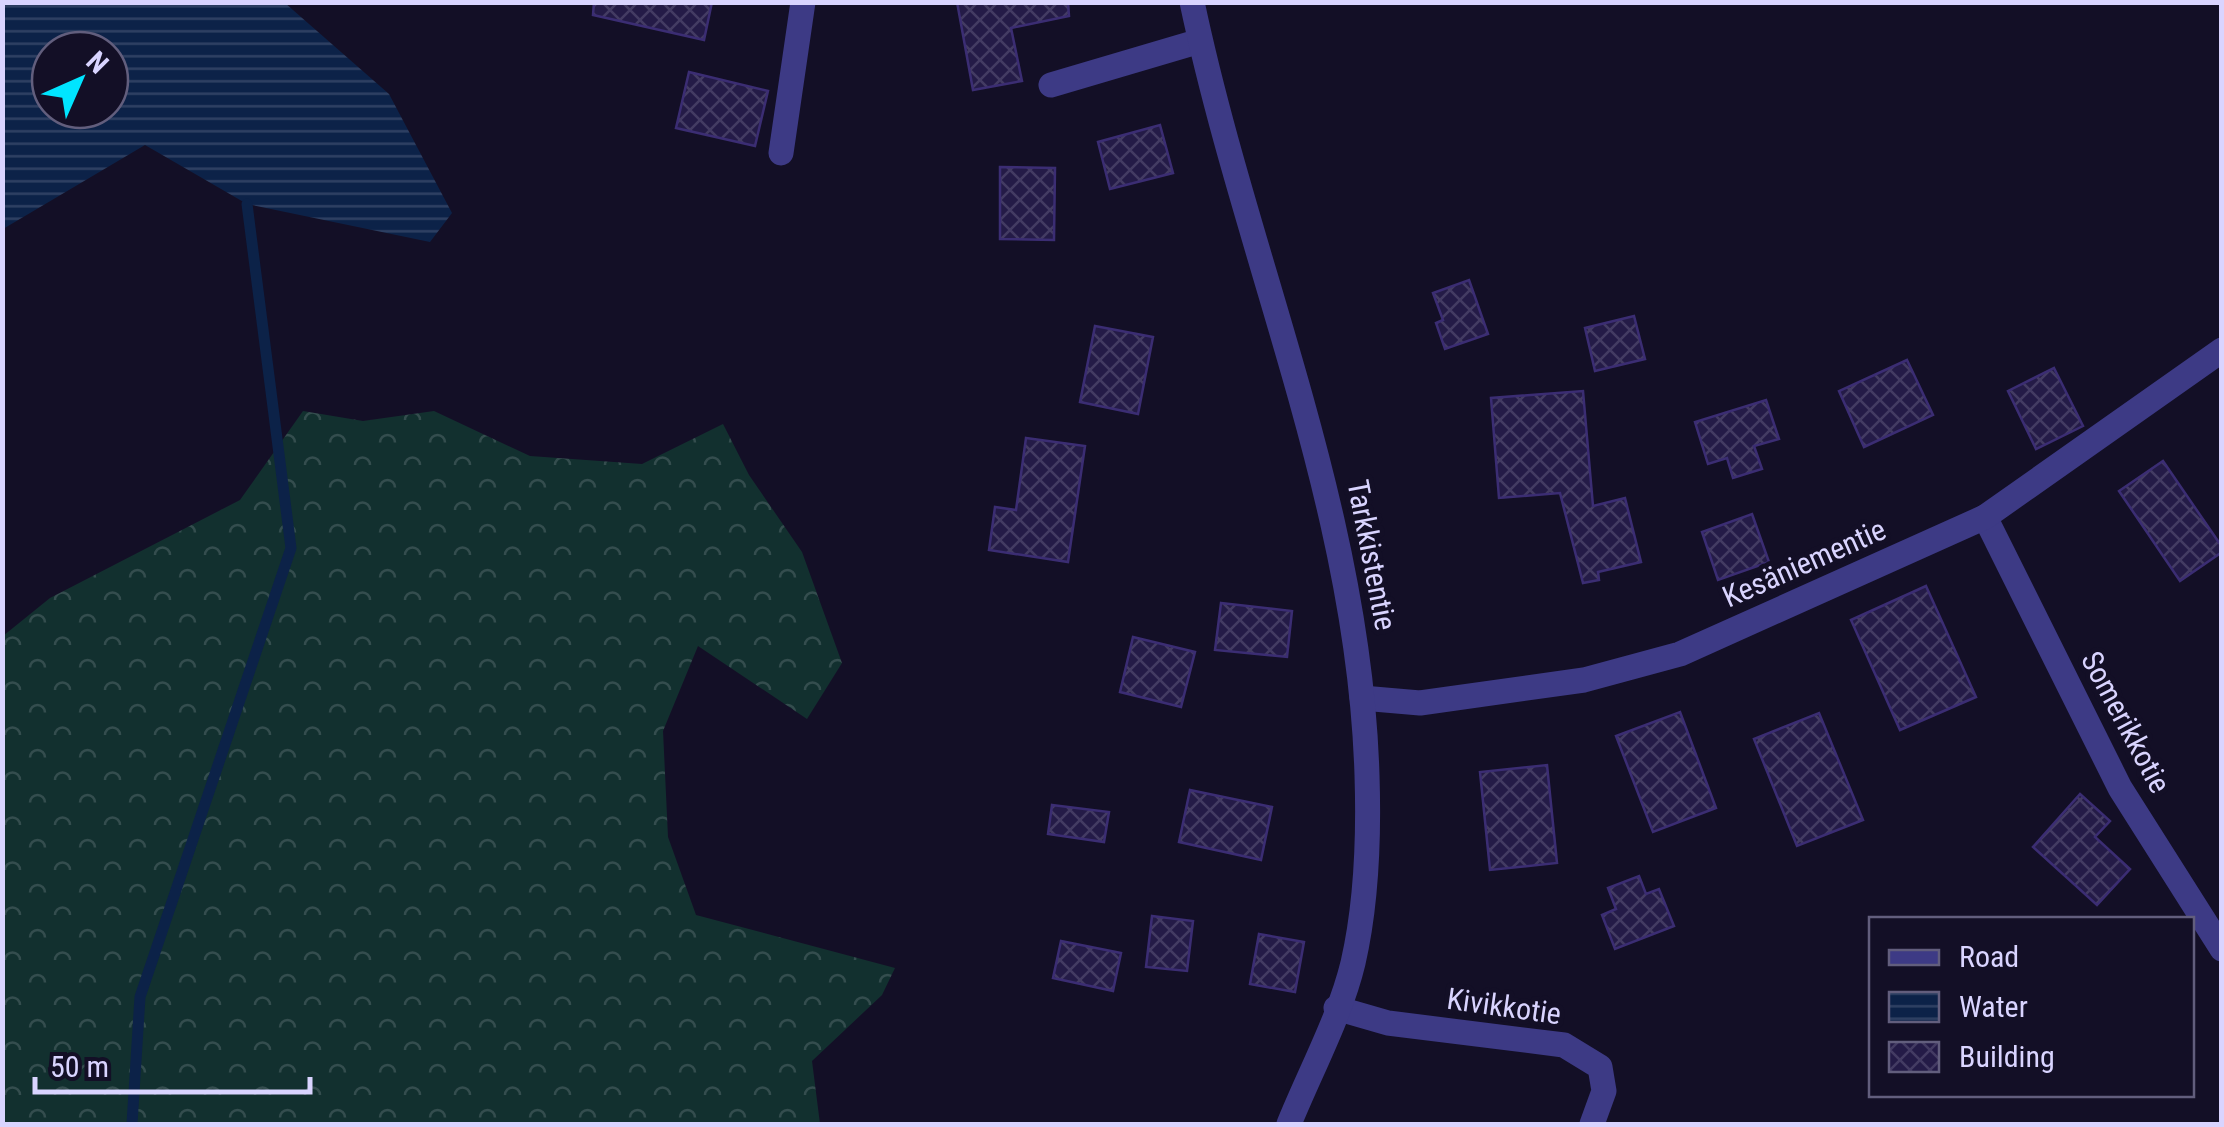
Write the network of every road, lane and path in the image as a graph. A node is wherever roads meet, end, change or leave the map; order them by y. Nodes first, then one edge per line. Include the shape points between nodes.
1 (804, 2) edge
2 (1192, 2) edge
3 (1200, 41) junction
4 (1051, 85) dead end
5 (781, 153) dead end
6 (2222, 350) edge
7 (1986, 517) junction
8 (1362, 698) junction
9 (2222, 950) edge
10 (1336, 1008) junction
11 (1289, 1124) edge
12 (1592, 1124) edge

1 - 5 street
2 - 3 street, Tarkkistentie
3 - 4 street
3 - 8 street, Tarkkistentie via 1322,466 1348,586
6 - 7 street, Kesäniementie
7 - 8 street, Kesäniementie via 1680,654 1584,680 1457,698
7 - 9 street, Somerikkotie via 2120,788
8 - 10 street, Tarkkistentie via 1364,878 1352,964
10 - 11 street, Tarkkistentie
10 - 12 street, Kivikkotie via 1388,1023 1564,1045 1600,1066 1604,1091

